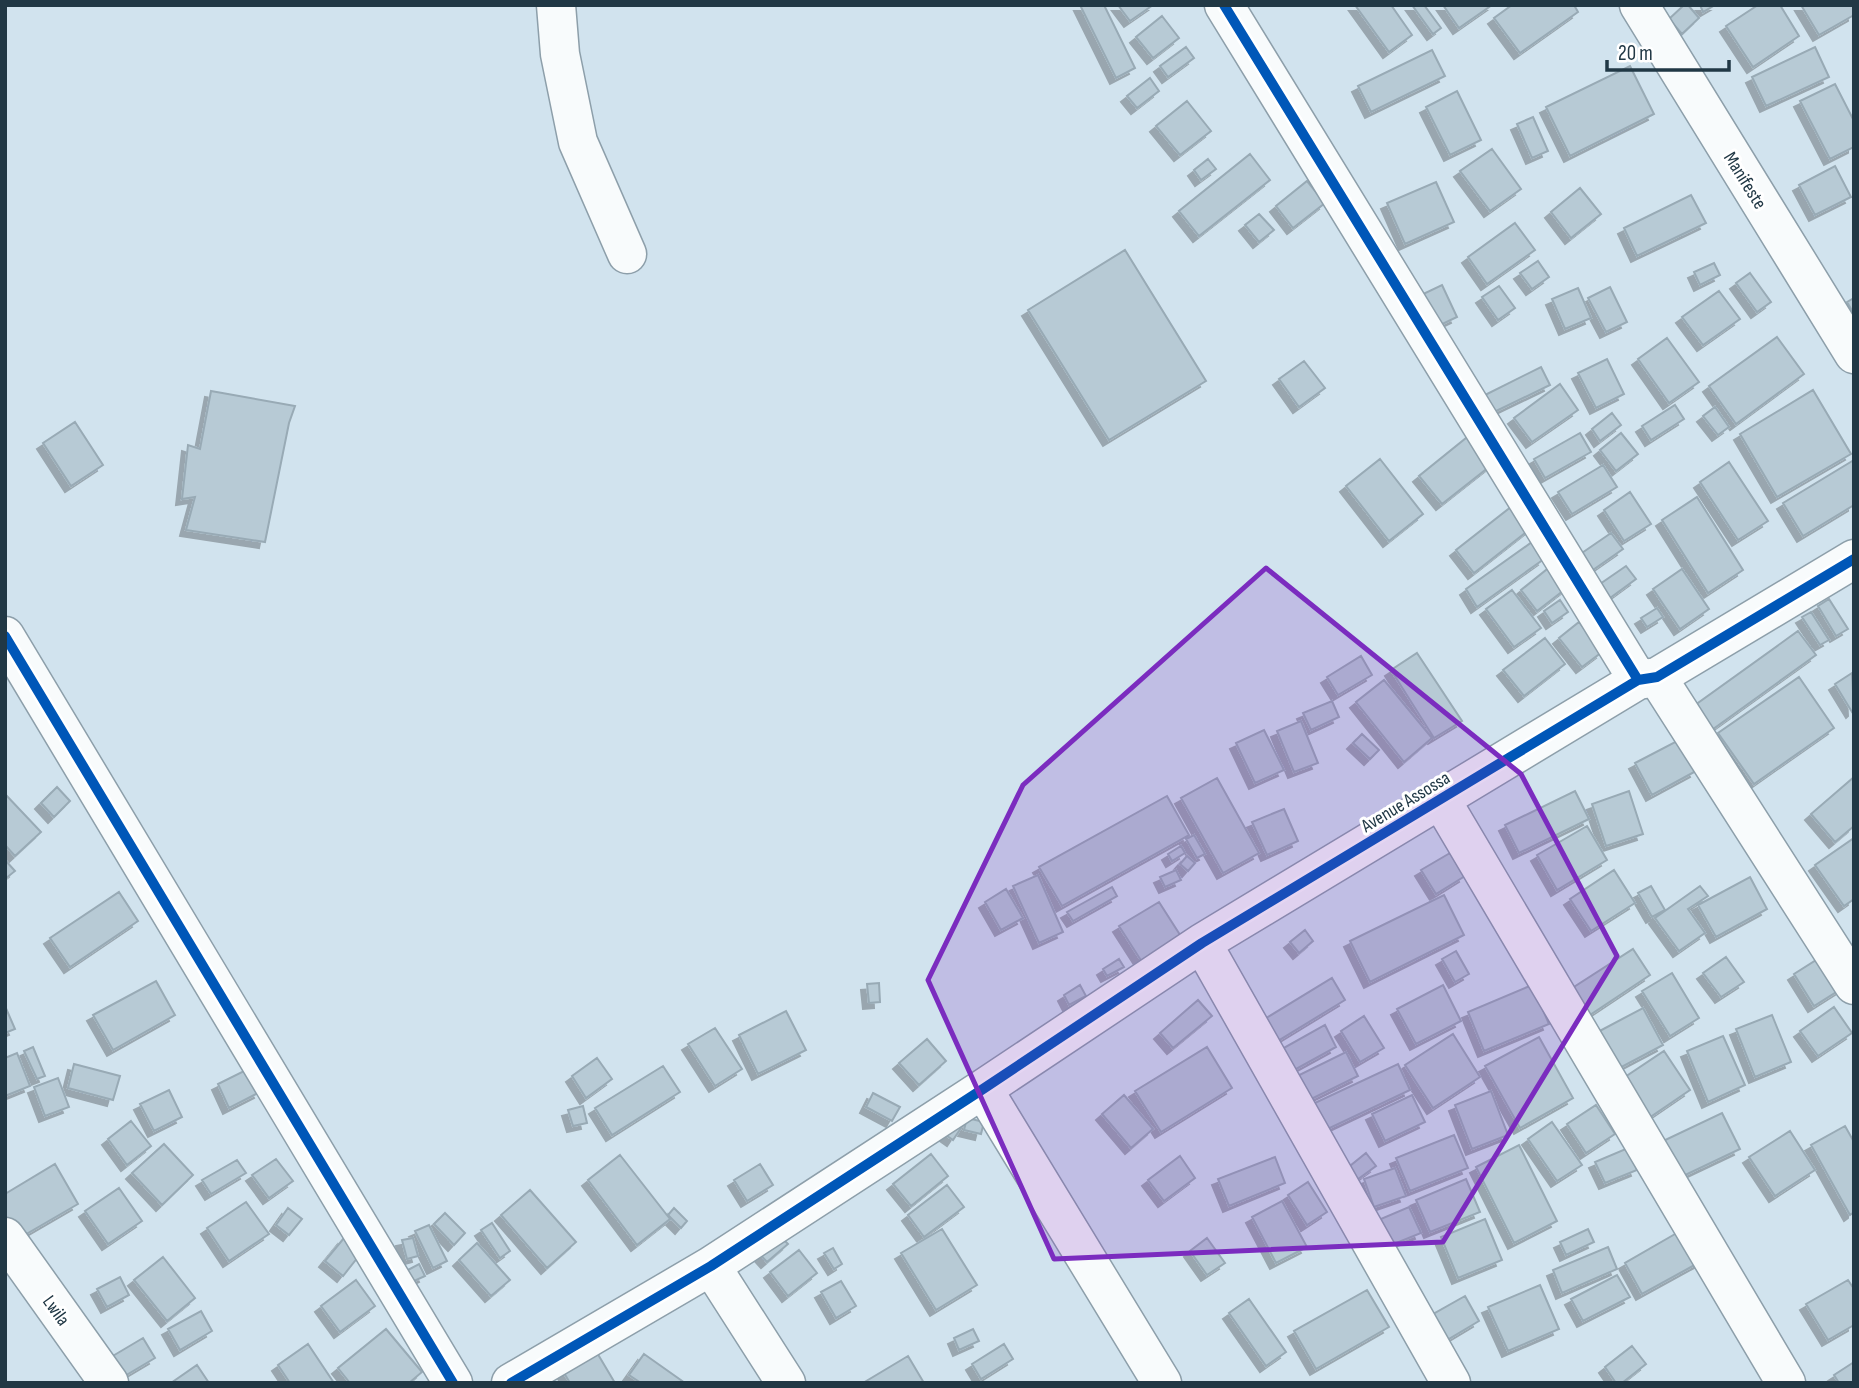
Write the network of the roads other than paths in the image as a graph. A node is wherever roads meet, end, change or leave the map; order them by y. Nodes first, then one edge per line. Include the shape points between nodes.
1 (556, 5) edge
2 (1224, 5) edge
3 (1639, 5) edge
4 (626, 254) dead end
5 (1854, 354) edge
6 (1854, 559) edge
7 (5, 636) edge
8 (1648, 678) junction
9 (1441, 800) junction
10 (1202, 943) junction
11 (1854, 985) edge
12 (983, 1089) junction
13 (5, 1237) edge
14 (711, 1266) junction
15 (109, 1383) edge
16 (453, 1383) edge
17 (511, 1383) edge
18 (786, 1383) edge
19 (1162, 1383) edge
20 (1451, 1383) edge
21 (1786, 1383) edge

1 - 4 street via 560,54 578,142
2 - 8 street
3 - 5 street, Manifeste
6 - 8 street, Avenue Assossa
7 - 16 street
8 - 9 street, Avenue Assossa
8 - 11 street
9 - 10 street, Avenue Assossa
9 - 21 street
10 - 12 street, Avenue Assossa
10 - 20 street
12 - 14 street, Avenue Assossa
12 - 19 street
13 - 15 street, Lwila
14 - 17 street, Avenue Assossa
14 - 18 street

